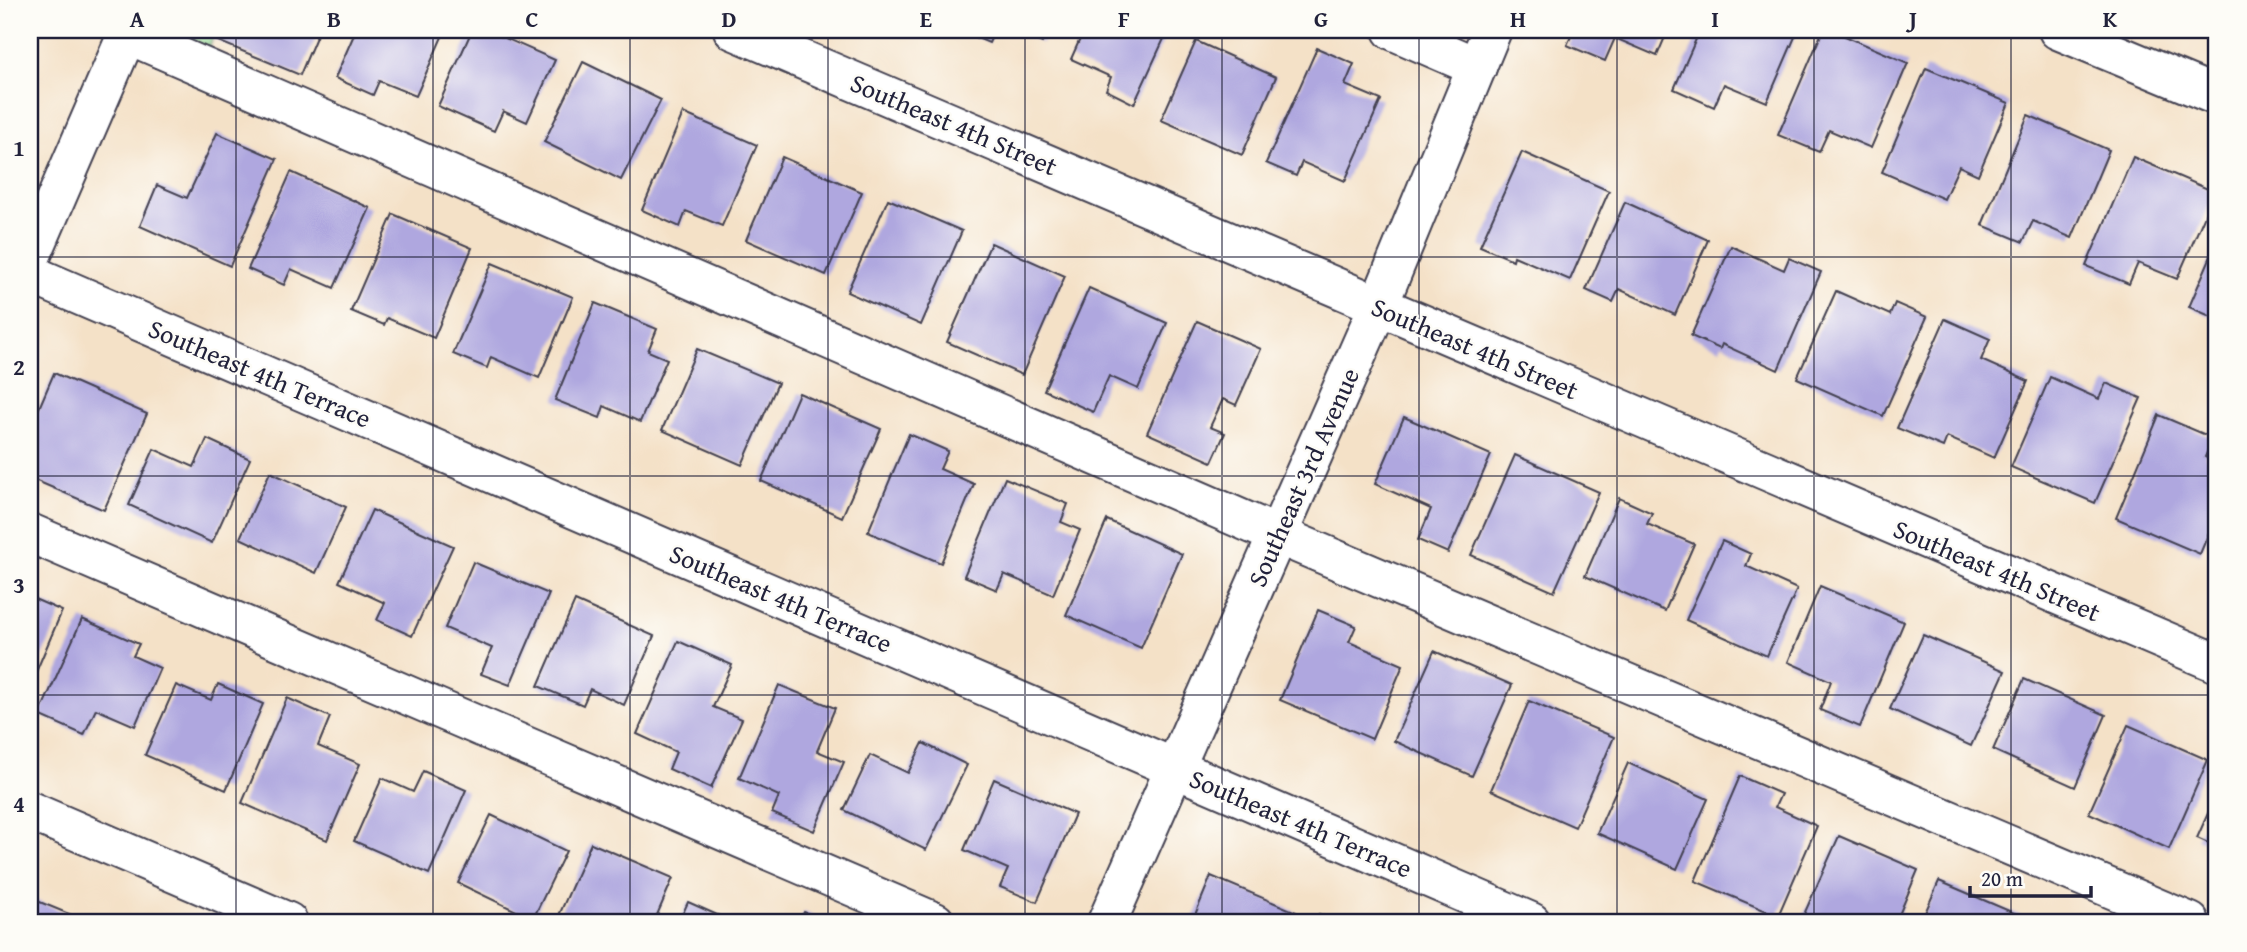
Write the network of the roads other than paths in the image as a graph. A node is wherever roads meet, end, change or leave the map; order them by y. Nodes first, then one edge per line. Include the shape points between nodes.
1 (733, 30) edge
2 (1392, 30) edge
3 (1492, 30) edge
4 (2058, 30) edge
5 (128, 32) edge
6 (1477, 66) junction
7 (2217, 96) edge
8 (30, 259) edge
9 (30, 274) edge
10 (1378, 307) junction
11 (30, 533) edge
12 (1278, 534) junction
13 (2217, 663) edge
14 (1175, 768) junction
15 (30, 811) edge
16 (288, 922) edge
17 (935, 922) edge
18 (1107, 922) edge
19 (1531, 922) edge
20 (2190, 922) edge

1 - 10 street, Southeast 4th Street
2 - 6 street
3 - 6 street, Southeast 3rd Avenue
4 - 7 street
5 - 8 street
5 - 12 street
6 - 10 street, Southeast 3rd Avenue
9 - 14 street, Southeast 4th Terrace
10 - 12 street, Southeast 3rd Avenue
10 - 13 street, Southeast 4th Street
11 - 17 street
12 - 14 street, Southeast 3rd Avenue
12 - 20 street
14 - 18 street, Southeast 3rd Avenue
14 - 19 street, Southeast 4th Terrace
15 - 16 street

